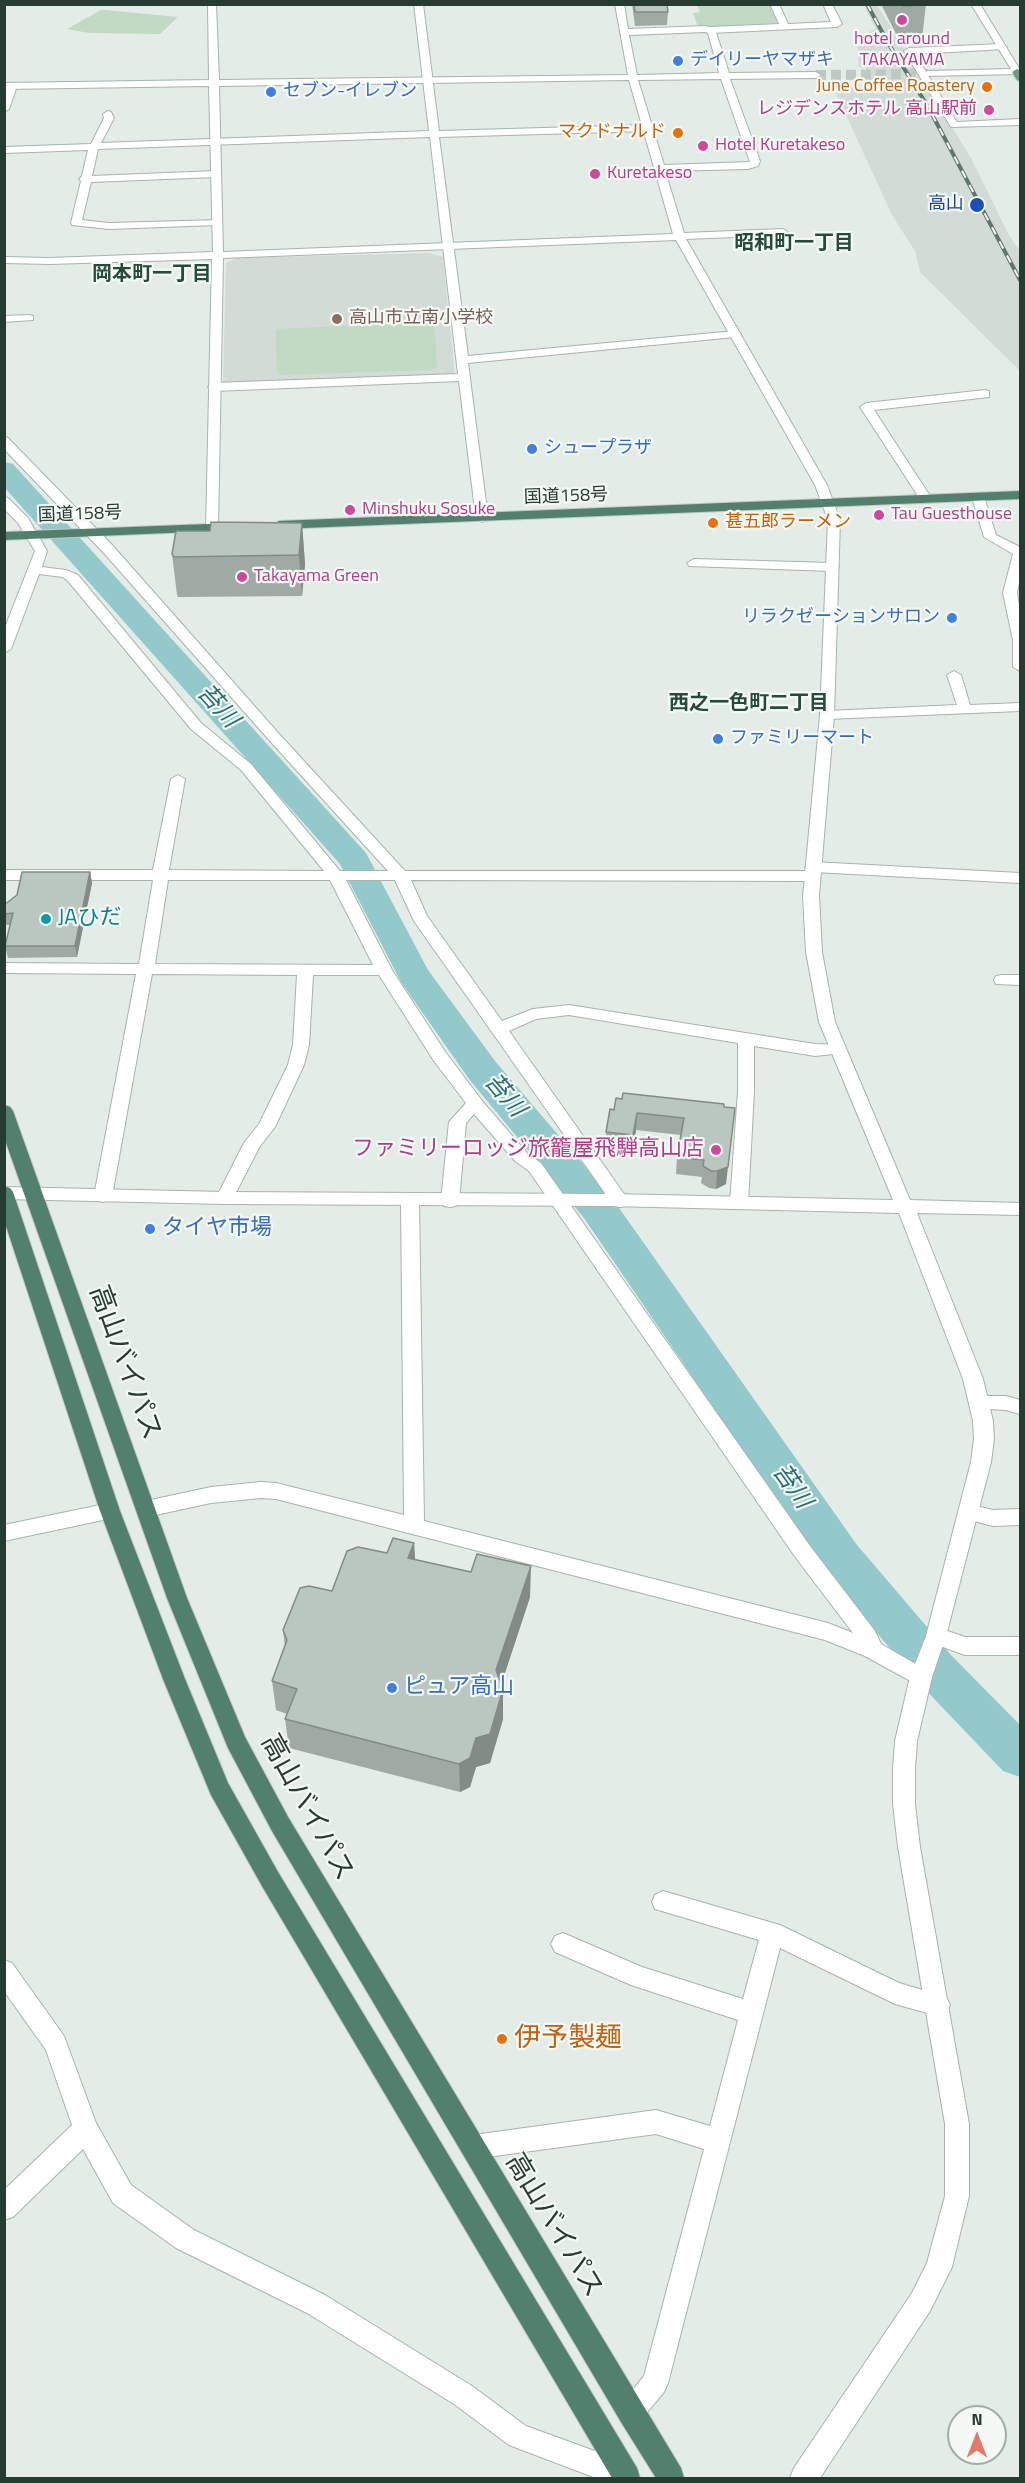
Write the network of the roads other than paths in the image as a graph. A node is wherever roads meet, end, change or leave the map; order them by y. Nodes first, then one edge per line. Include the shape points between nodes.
1 (212, 4) edge
2 (418, 4) edge
3 (619, 4) edge
4 (774, 4) edge
5 (827, 4) edge
6 (975, 4) edge
7 (785, 26) junction
8 (710, 30) junction
9 (624, 33) junction
10 (1002, 47) junction
11 (928, 74) tunnel mouth
12 (1019, 74) edge
13 (816, 75) tunnel mouth
14 (725, 77) junction
15 (633, 78) junction
16 (429, 80) junction
17 (213, 83) junction
18 (8, 86) edge
19 (4, 109) edge
20 (108, 114) dead end
21 (1020, 122) edge
22 (647, 128) junction
23 (435, 134) junction
24 (215, 142) junction
25 (95, 147) junction
26 (4, 150) edge
27 (658, 168) junction
28 (216, 174) junction
29 (84, 179) junction
30 (217, 222) junction
31 (783, 232) dead end
32 (680, 238) junction
33 (449, 247) junction
34 (218, 255) junction
35 (4, 260) edge
36 (29, 318) dead end
37 (4, 319) edge
38 (735, 334) junction
39 (463, 360) junction
40 (465, 377) junction
41 (214, 387) junction
42 (985, 394) dead end
43 (4, 441) edge
44 (1020, 495) edge
45 (978, 497) junction
46 (927, 499) junction
47 (4, 501) edge
48 (829, 503) junction
49 (482, 518) junction
50 (271, 526) edge
51 (247, 527) edge
52 (212, 528) junction
53 (88, 533) junction
54 (35, 535) junction
55 (4, 536) edge
56 (1020, 553) edge
57 (694, 563) dead end
58 (832, 567) junction
59 (35, 570) junction
60 (22, 604) junction
61 (4, 606) edge
62 (4, 650) edge
63 (1020, 667) edge
64 (954, 675) dead end
65 (1020, 707) edge
66 (965, 710) junction
67 (827, 715) junction
68 (178, 778) dead end
69 (813, 871) junction
70 (161, 874) junction
71 (339, 874) junction
72 (396, 874) junction
73 (4, 875) edge
74 (1020, 878) edge
75 (4, 968) edge
76 (146, 969) junction
77 (305, 970) junction
78 (384, 970) junction
79 (1002, 980) dead end
80 (1020, 980) edge
81 (498, 1029) junction
82 (746, 1038) junction
83 (837, 1050) junction
84 (477, 1106) junction
85 (4, 1111) edge
86 (5, 1192) edge
87 (32, 1193) junction
88 (103, 1196) junction
89 (225, 1198) junction
90 (410, 1200) junction
91 (561, 1200) junction
92 (616, 1200) junction
93 (450, 1201) junction
94 (739, 1203) junction
95 (905, 1207) junction
96 (1020, 1209) edge
97 (979, 1403) junction
98 (1020, 1407) edge
99 (146, 1509) junction
100 (110, 1511) junction
101 (969, 1512) junction
102 (1020, 1517) edge
103 (414, 1526) junction
104 (4, 1533) edge
105 (935, 1639) junction
106 (1020, 1646) edge
107 (872, 1650) junction
108 (921, 1677) junction
109 (663, 1902) dead end
110 (772, 1933) junction
111 (563, 1944) dead end
112 (4, 1971) edge
113 (938, 2005) junction
114 (751, 2013) junction
115 (86, 2129) junction
116 (718, 2141) junction
117 (473, 2147) junction
118 (4, 2208) edge
119 (630, 2413) junction
120 (626, 2477) edge
121 (671, 2478) edge
122 (804, 2478) edge

1 - 17 street
2 - 16 street
3 - 9 street
4 - 7 street
5 - 7 street via 837,24
6 - 10 street
7 - 8 street
8 - 9 street
8 - 14 street
9 - 15 street
10 - 12 street
10 - 21 street via 909,51 954,124
11 - 12 street
13 - 14 street
14 - 15 street
14 - 27 street via 754,164
15 - 16 street
15 - 22 street
16 - 17 street
16 - 23 street
17 - 18 street
17 - 24 street
18 - 19 street
20 - 25 street
22 - 23 street
22 - 27 street
23 - 24 street
23 - 33 street
24 - 25 street
24 - 28 street
25 - 26 street
25 - 29 street
27 - 32 street
28 - 29 street
28 - 30 street
29 - 30 street via 75,223 109,226
30 - 34 street
31 - 32 street
32 - 33 street
32 - 38 street
33 - 34 street
33 - 39 street
34 - 35 street
34 - 41 street
36 - 37 street
38 - 39 street
38 - 48 street
39 - 40 street
40 - 41 street
40 - 49 street
41 - 52 street
42 - 46 street via 866,407
43 - 53 street
44 - 45 highway, 国道158号
45 - 46 highway, 国道158号
45 - 56 street via 990,537
46 - 48 highway, 国道158号
47 - 54 street
48 - 49 highway, 国道158号
48 - 58 street via 834,520
49 - 50 highway, 国道158号
51 - 52 highway, 国道158号
52 - 53 highway, 国道158号
53 - 54 highway, 国道158号
53 - 72 street
54 - 55 highway, 国道158号
54 - 59 street via 41,551
56 - 63 street via 1010,593 1020,640
57 - 58 street
58 - 67 street
59 - 60 street
59 - 71 street via 73,578 196,726 246,767
60 - 61 street
60 - 62 street
64 - 66 street
65 - 66 street
66 - 67 street
67 - 69 street
68 - 70 street
69 - 72 street
69 - 74 street
69 - 83 street via 812,937 827,1022
70 - 71 street
70 - 73 street
70 - 76 street
71 - 72 street
71 - 78 street
72 - 81 street via 420,918
75 - 76 street
76 - 77 street
76 - 88 street
77 - 78 street
77 - 89 street via 301,1045 296,1065
78 - 84 street
79 - 80 street
81 - 82 street via 533,1014 569,1010
81 - 92 street
82 - 83 street
82 - 94 street
83 - 95 street
84 - 91 street
84 - 93 street via 469,1108 458,1122
85 - 87 highway, 高山バイパス
86 - 87 street
86 - 100 highway
87 - 88 street
87 - 99 highway, 高山バイパス
88 - 89 street
89 - 90 street
90 - 93 street
90 - 103 street
91 - 92 street
91 - 93 street
91 - 107 street via 804,1552 868,1637
92 - 94 street
94 - 95 street
95 - 96 street
95 - 97 street via 973,1378
97 - 98 street
97 - 101 street via 984,1439
99 - 103 street via 211,1495 261,1490
99 - 117 highway, 高山バイパス via 177,1598 237,1741 280,1824
100 - 104 street
100 - 120 highway via 219,1788
101 - 102 street via 993,1518
101 - 105 street
103 - 107 street via 828,1632
105 - 106 street via 965,1646
105 - 108 street
107 - 108 street
108 - 113 street via 906,1741 904,1804
109 - 110 street
110 - 113 street via 895,1993
110 - 114 street
111 - 114 street via 639,1977
112 - 115 street via 56,2044
113 - 122 street via 957,2124 957,2196 950,2230 939,2267 921,2302
114 - 116 street
115 - 118 street
115 - 120 street via 122,2194 185,2239 316,2304 463,2395 518,2436
116 - 117 street via 656,2122
116 - 119 street via 655,2383
117 - 119 highway, 高山バイパス
119 - 121 highway, 高山バイパス

